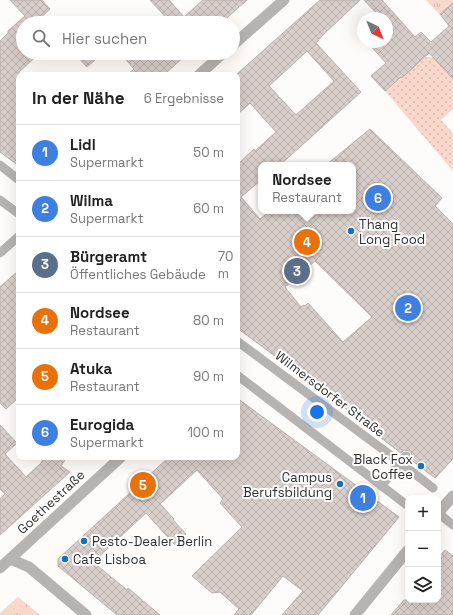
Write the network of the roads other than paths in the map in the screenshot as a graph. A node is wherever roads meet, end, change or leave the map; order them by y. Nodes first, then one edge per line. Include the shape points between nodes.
1 (284, 0) edge
2 (240, 39) edge
3 (215, 60) edge
4 (202, 72) edge
5 (0, 165) edge
6 (16, 178) edge
7 (0, 200) edge
8 (16, 212) edge
9 (16, 239) edge
10 (0, 253) edge
11 (240, 347) edge
12 (240, 377) edge
13 (118, 460) edge
14 (404, 460) junction
15 (381, 486) junction
16 (433, 488) dead end
17 (453, 496) edge
18 (405, 504) edge
19 (441, 510) edge
20 (441, 515) edge
21 (453, 525) edge
22 (405, 554) edge
23 (10, 559) junction
24 (0, 568) edge
25 (86, 615) edge
26 (355, 615) edge

1 - 2 street
3 - 4 street
5 - 6 street
7 - 8 street
9 - 10 street
11 - 14 street, Wilmersdorfer Straße
12 - 15 street
13 - 23 street, Goethestraße
14 - 15 street
14 - 16 street, Wilmersdorfer Straße
15 - 18 street
17 - 19 street
20 - 21 street
22 - 26 street
23 - 24 street, Goethestraße
23 - 25 street via 29,567

